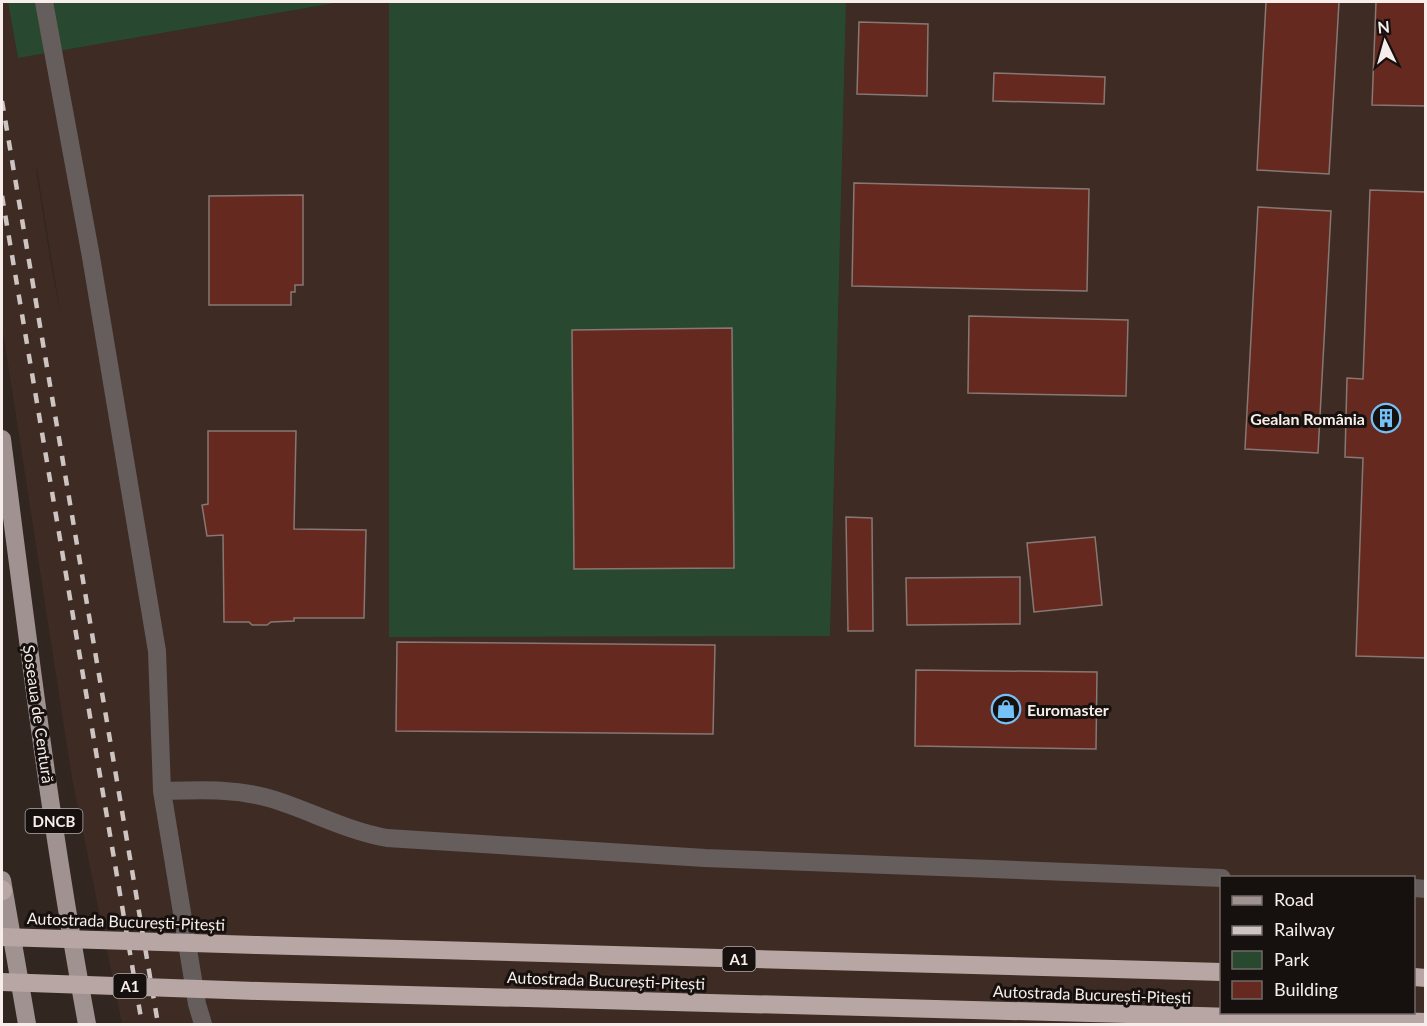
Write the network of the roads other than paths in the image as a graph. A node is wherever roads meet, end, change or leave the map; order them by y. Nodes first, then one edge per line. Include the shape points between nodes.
1 (44, 2) edge
2 (2, 439) edge
3 (162, 791) junction
4 (1220, 878) edge
5 (2, 887) edge
6 (2, 937) edge
7 (1220, 972) edge
8 (2, 982) edge
9 (1425, 1022) edge
10 (27, 1024) edge
11 (87, 1024) edge
12 (203, 1024) edge

1 - 3 street via 157,651
2 - 11 main road, Șoseaua de Centură / DNCB via 46,765
3 - 4 street via 216,789 273,799 387,838 705,858
3 - 12 street
5 - 10 main road
6 - 7 highway, Autostrada București-Pitești / A1, bridge
8 - 9 highway, Autostrada București-Pitești / A1, bridge

